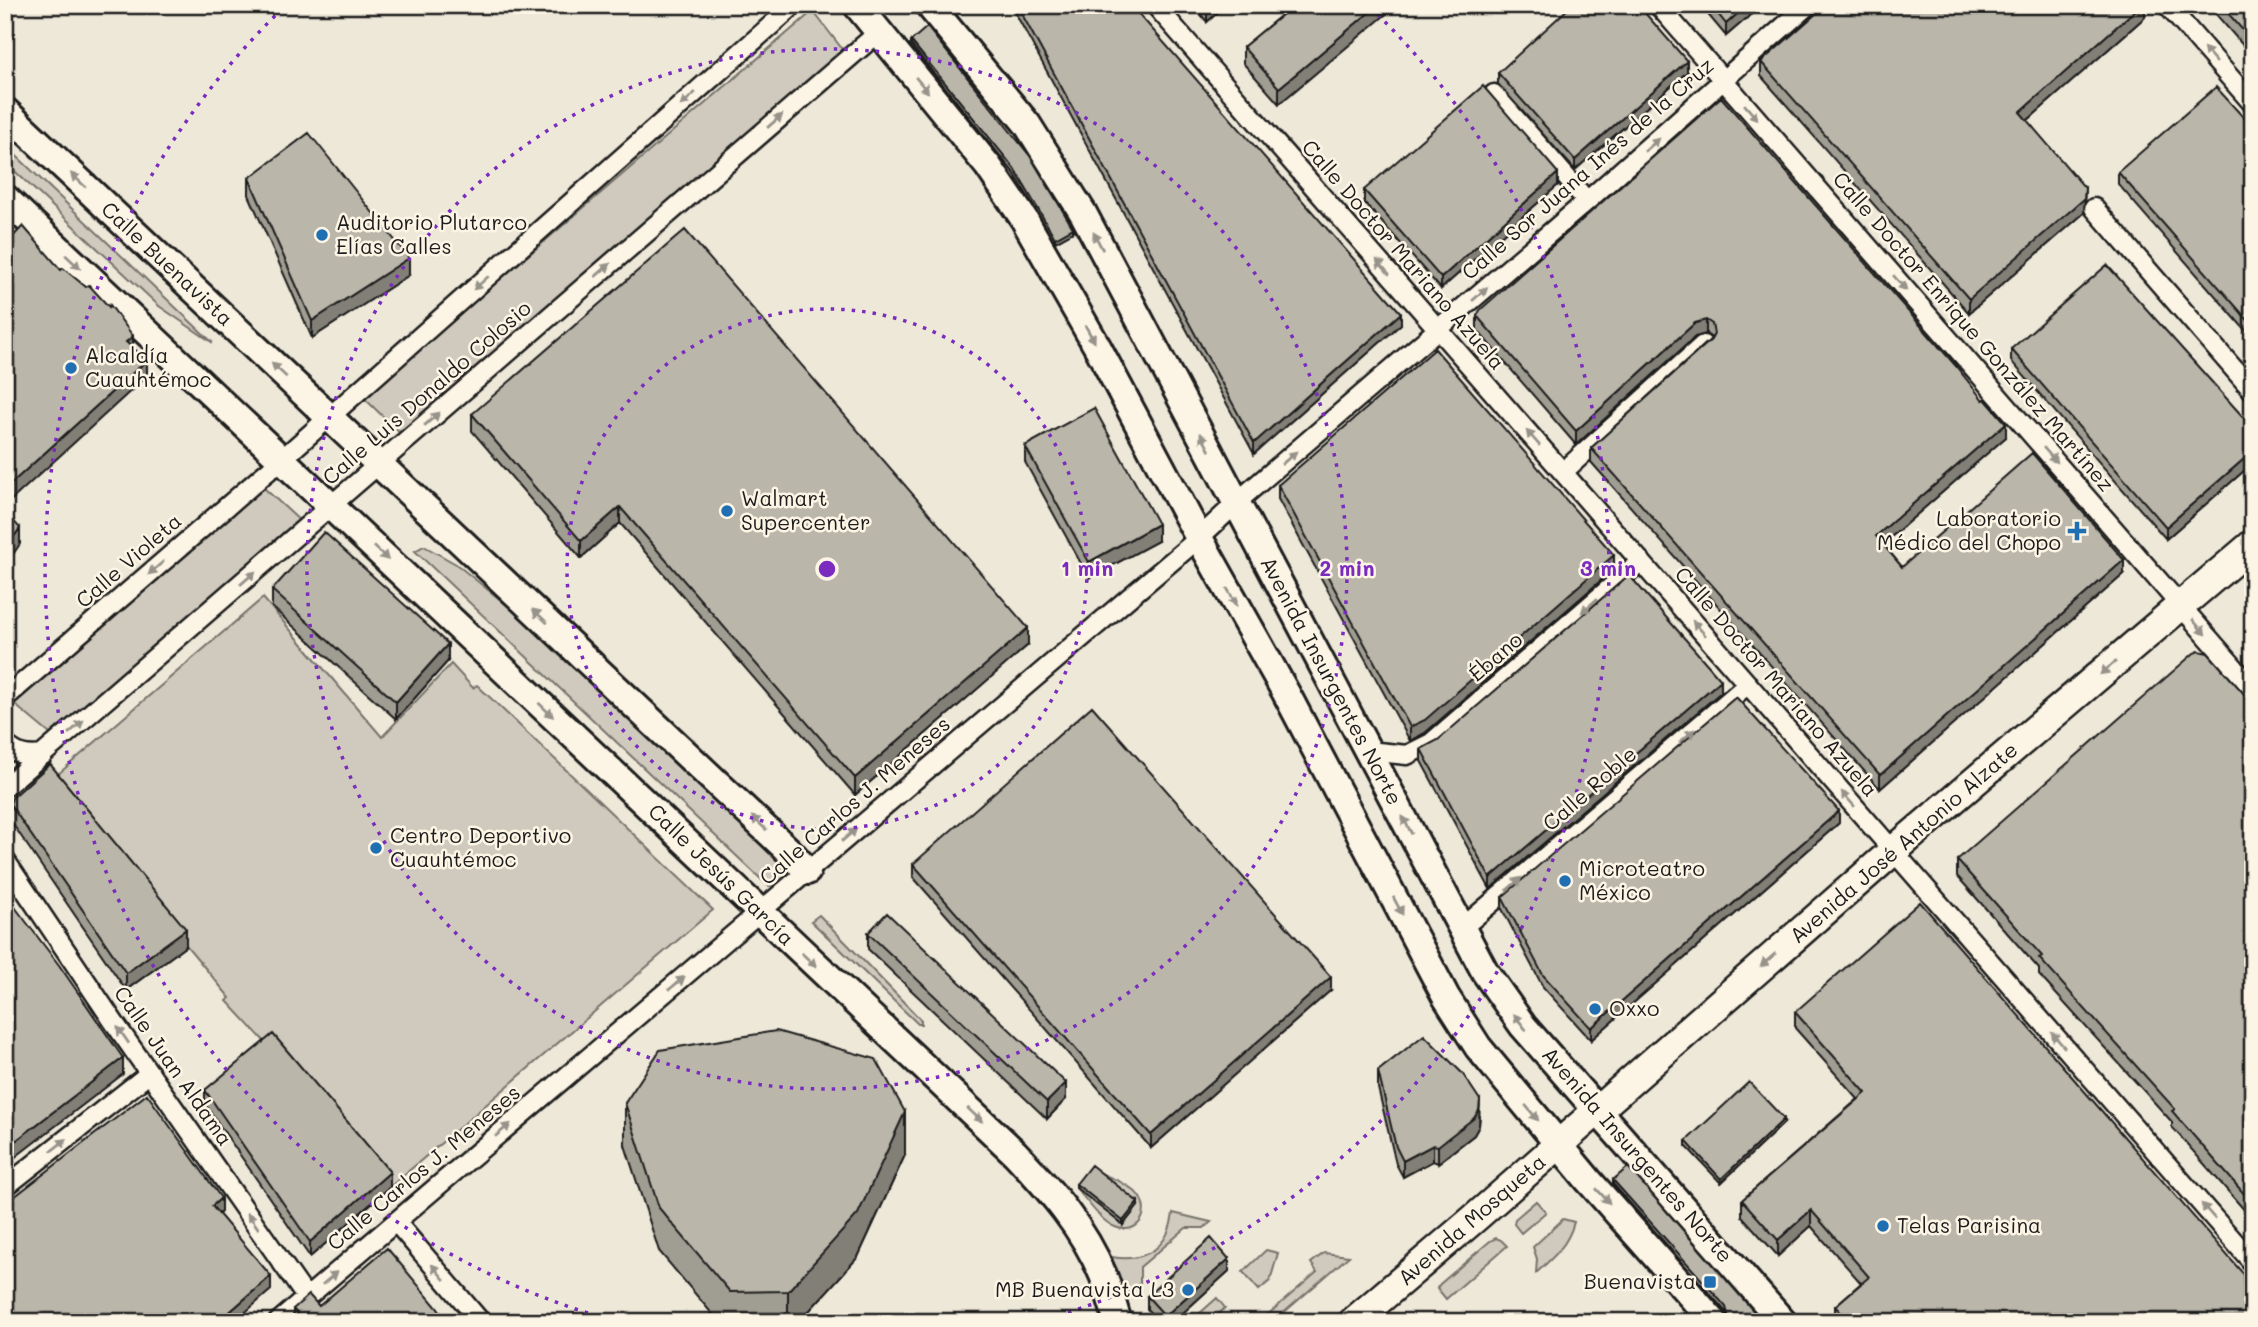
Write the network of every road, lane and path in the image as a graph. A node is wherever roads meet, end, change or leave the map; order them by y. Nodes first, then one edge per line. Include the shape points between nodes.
1 (794, 5) edge
2 (857, 5) edge
3 (929, 5) edge
4 (1155, 5) edge
5 (1657, 5) edge
6 (1808, 5) edge
7 (2167, 5) edge
8 (879, 32) junction
9 (1724, 81) junction
10 (1494, 94) edge
11 (2253, 104) edge
12 (5, 111) edge
13 (5, 198) edge
14 (1587, 201) junction
15 (2094, 208) dead end
16 (1438, 330) junction
17 (1703, 345) edge
18 (2253, 391) edge
19 (329, 417) junction
20 (282, 459) junction
21 (380, 464) junction
22 (1563, 472) junction
23 (1237, 502) junction
24 (332, 506) junction
25 (1199, 538) junction
26 (2253, 544) edge
27 (1641, 561) junction
28 (2180, 606) junction
29 (1748, 684) junction
30 (2253, 689) edge
31 (5, 698) edge
32 (5, 744) edge
33 (1368, 751) junction
34 (43, 755) junction
35 (5, 787) edge
36 (1893, 851) junction
37 (5, 860) edge
38 (807, 871) junction
39 (760, 913) junction
40 (1462, 928) junction
41 (150, 1073) junction
42 (1598, 1110) junction
43 (1559, 1144) junction
44 (5, 1187) edge
45 (396, 1222) junction
46 (2253, 1263) edge
47 (306, 1297) junction
48 (278, 1322) edge
49 (481, 1322) edge
50 (1118, 1322) edge
51 (1353, 1322) edge
52 (1714, 1322) edge
53 (1783, 1322) edge

1 -> 19 street
2 - 8 main road
23 -> 3 main road, Avenida Insurgentes Norte via 1046,151
16 -> 4 street, Calle Doctor Mariano Azuela
5 - 9 street, Calle Doctor Enrique González Martínez
6 - 9 street, Calle Sor Juana Inés de la Cruz
11 -> 7 street
21 -> 8 street, Calle Luis Donaldo Colosio
8 -> 25 main road via 988,166 1024,219
14 -> 9 street, Calle Sor Juana Inés de la Cruz
9 -> 28 street, Calle Doctor Enrique González Martínez
10 - 14 street
19 -> 12 main road, Calle Buenavista
13 -> 20 main road
16 -> 14 street, Calle Sor Juana Inés de la Cruz
15 - 18 street
22 -> 16 street, Calle Doctor Mariano Azuela
23 -> 16 street, Calle Sor Juana Inés de la Cruz
17 - 22 street
19 - 20 street
19 - 21 main road
20 - 24 main road, Calle Jesús García
20 -> 31 street, Calle Violeta
21 - 24 street, Calle Luis Donaldo Colosio
38 -> 21 main road
22 - 27 street, Calle Doctor Mariano Azuela
23 - 25 street, Calle Carlos J. Meneses
23 - 33 main road, Avenida Insurgentes Norte
34 -> 24 street, Calle Luis Donaldo Colosio
24 -> 39 main road, Calle Jesús García
38 -> 25 street, Calle Carlos J. Meneses
25 -> 43 main road via 1446,997 1478,1047
26 - 28 main road, Avenida José Antonio Alzate
29 -> 27 street, Calle Doctor Mariano Azuela
27 -> 33 street, Ébano via 1431,743 1407,755
28 -> 30 street, Calle Doctor Enrique González Martínez
28 -> 36 main road, Avenida José Antonio Alzate
36 -> 29 street, Calle Doctor Mariano Azuela
40 -> 29 street, Calle Roble
32 - 34 street via 29,757
40 -> 33 main road, Avenida Insurgentes Norte
34 - 35 street, Calle Luis Donaldo Colosio
36 -> 42 main road, Avenida José Antonio Alzate
46 -> 36 street, Calle Doctor Mariano Azuela
41 -> 37 street, Calle Juan Aldama
38 - 39 street, Calle Carlos J. Meneses
45 -> 39 street, Calle Carlos J. Meneses
39 -> 50 main road, Calle Jesús García via 1044,1183 1089,1246
42 -> 40 main road, Avenida Insurgentes Norte via 1502,998
44 -> 41 street
47 -> 41 street, Calle Juan Aldama
42 - 43 main road, Avenida José Antonio Alzate
42 - 53 main road, Avenida Insurgentes Norte
43 - 51 main road, Avenida Mosqueta
43 -> 52 main road
47 -> 45 street, Calle Carlos J. Meneses
49 -> 45 street
47 - 48 street, Calle Carlos J. Meneses

